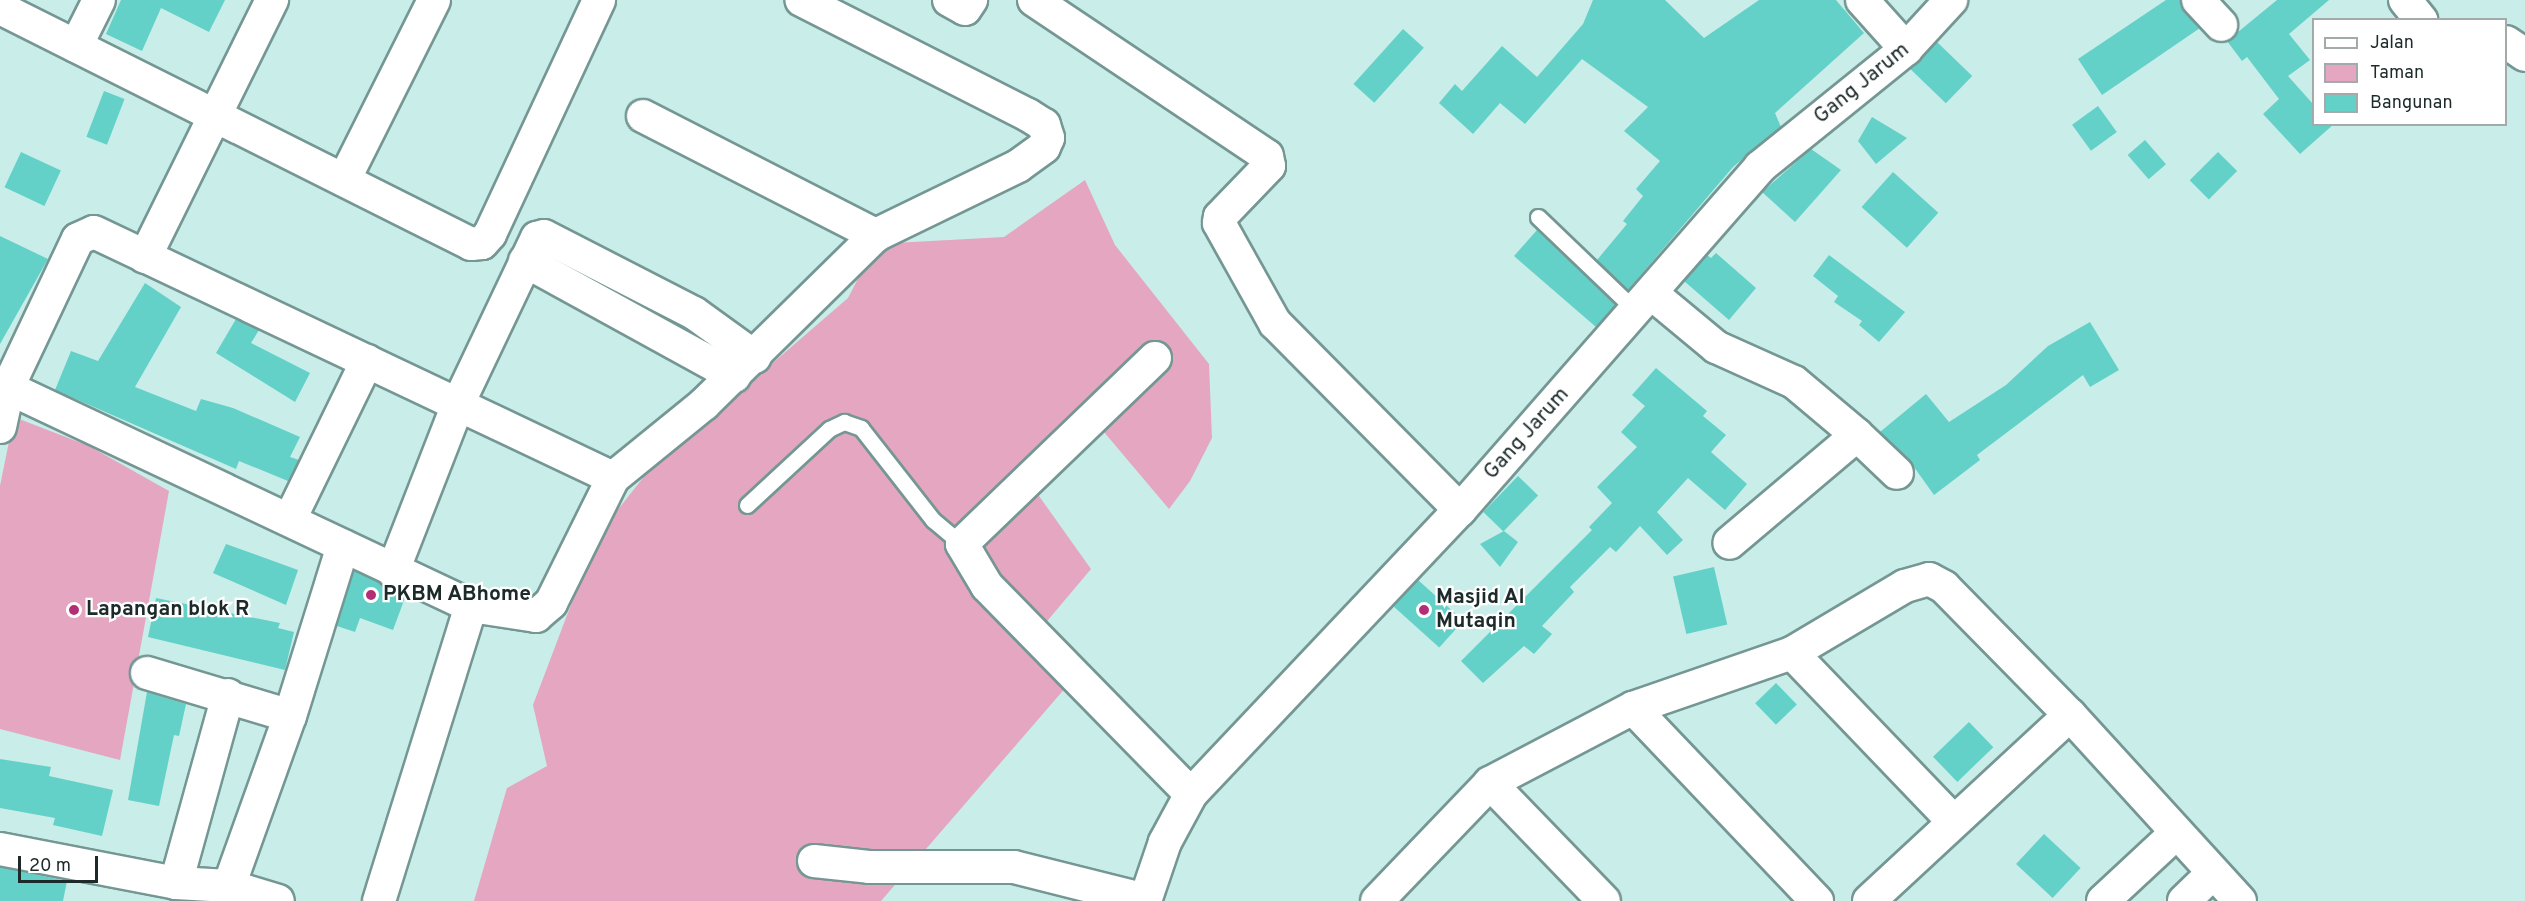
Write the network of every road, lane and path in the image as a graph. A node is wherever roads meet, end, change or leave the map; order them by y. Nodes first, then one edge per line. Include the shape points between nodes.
1 (99, 0) edge
2 (273, 0) edge
3 (434, 0) edge
4 (599, 0) edge
5 (801, 0) edge
6 (949, 0) edge
7 (971, 0) edge
8 (1034, 0) edge
9 (1862, 0) edge
10 (1951, 0) edge
11 (2198, 0) edge
12 (2405, 0) edge
13 (0, 8) edge
14 (2419, 18) edge
15 (2221, 25) dead end
16 (2507, 43) edge
17 (76, 46) junction
18 (1906, 49) junction
19 (2525, 55) edge
20 (215, 116) junction
21 (643, 116) dead end
22 (344, 180) junction
23 (1539, 217) dead end
24 (876, 235) junction
25 (146, 256) junction
26 (1644, 302) junction
27 (1155, 358) dead end
28 (367, 361) junction
29 (744, 366) junction
30 (4, 385) edge
31 (458, 404) junction
32 (0, 427) edge
33 (1857, 435) junction
34 (1897, 473) dead end
35 (613, 478) junction
36 (747, 505) dead end
37 (1460, 510) junction
38 (290, 519) junction
39 (1729, 543) dead end
40 (963, 544) junction
41 (343, 546) junction
42 (393, 571) junction
43 (471, 606) junction
44 (1792, 653) junction
45 (147, 673) dead end
46 (228, 695) junction
47 (1633, 708) junction
48 (2070, 715) junction
49 (290, 716) junction
50 (1490, 783) junction
51 (1191, 794) junction
52 (1953, 821) junction
53 (2175, 834) junction
54 (0, 849) edge
55 (814, 861) dead end
56 (2213, 873) junction
57 (176, 883) junction
58 (229, 886) junction
59 (1601, 900) edge
60 (278, 901) edge
61 (379, 901) edge
62 (1145, 901) edge
63 (1377, 901) edge
64 (1817, 901) edge
65 (1869, 901) edge
66 (2103, 901) edge
67 (2184, 901) edge
68 (2240, 901) edge

1 - 17 street
2 - 20 street
3 - 22 street
4 - 22 street via 482,243 471,244
5 - 24 street via 1028,115 1047,130 1044,147 1032,158
6 - 7 street via 965,9
8 - 37 street via 1267,156 1269,166 1220,217 1219,224 1275,323
9 - 18 street
10 - 18 street, Gang Jarum
11 - 15 street
12 - 14 street
13 - 17 street
16 - 19 street
17 - 20 street
18 - 26 street, Gang Jarum via 1760,166
20 - 22 street
20 - 25 street
21 - 24 street
23 - 26 lane
24 - 29 street
25 - 28 street
25 - 30 street via 94,232 78,239
26 - 33 street via 1716,347 1794,382
26 - 37 street, Gang Jarum
27 - 40 street
28 - 31 street
28 - 38 street
29 - 31 street via 694,313 544,237 534,240
29 - 35 street
30 - 32 street
30 - 38 street
31 - 35 street
31 - 42 street
33 - 34 street
33 - 39 street
35 - 43 street via 545,611 527,615
36 - 40 lane via 829,429 844,422 861,428 933,520
37 - 51 street, Gang Jarum
38 - 41 street
40 - 51 street via 987,586
41 - 42 street
41 - 49 street
42 - 43 street
43 - 61 street
44 - 47 street
44 - 48 street via 1905,586 1929,579 1944,587
44 - 52 street
45 - 46 street
46 - 49 street
46 - 57 street
47 - 50 street
47 - 64 street
48 - 52 street
48 - 53 street
49 - 58 street
50 - 59 street
50 - 63 street
51 - 62 street, Gang Jarum via 1165,842
52 - 65 street
53 - 56 street
53 - 66 street
54 - 57 street
55 - 62 street via 869,867 1014,867
56 - 67 street
56 - 68 street
57 - 58 street
58 - 60 street

